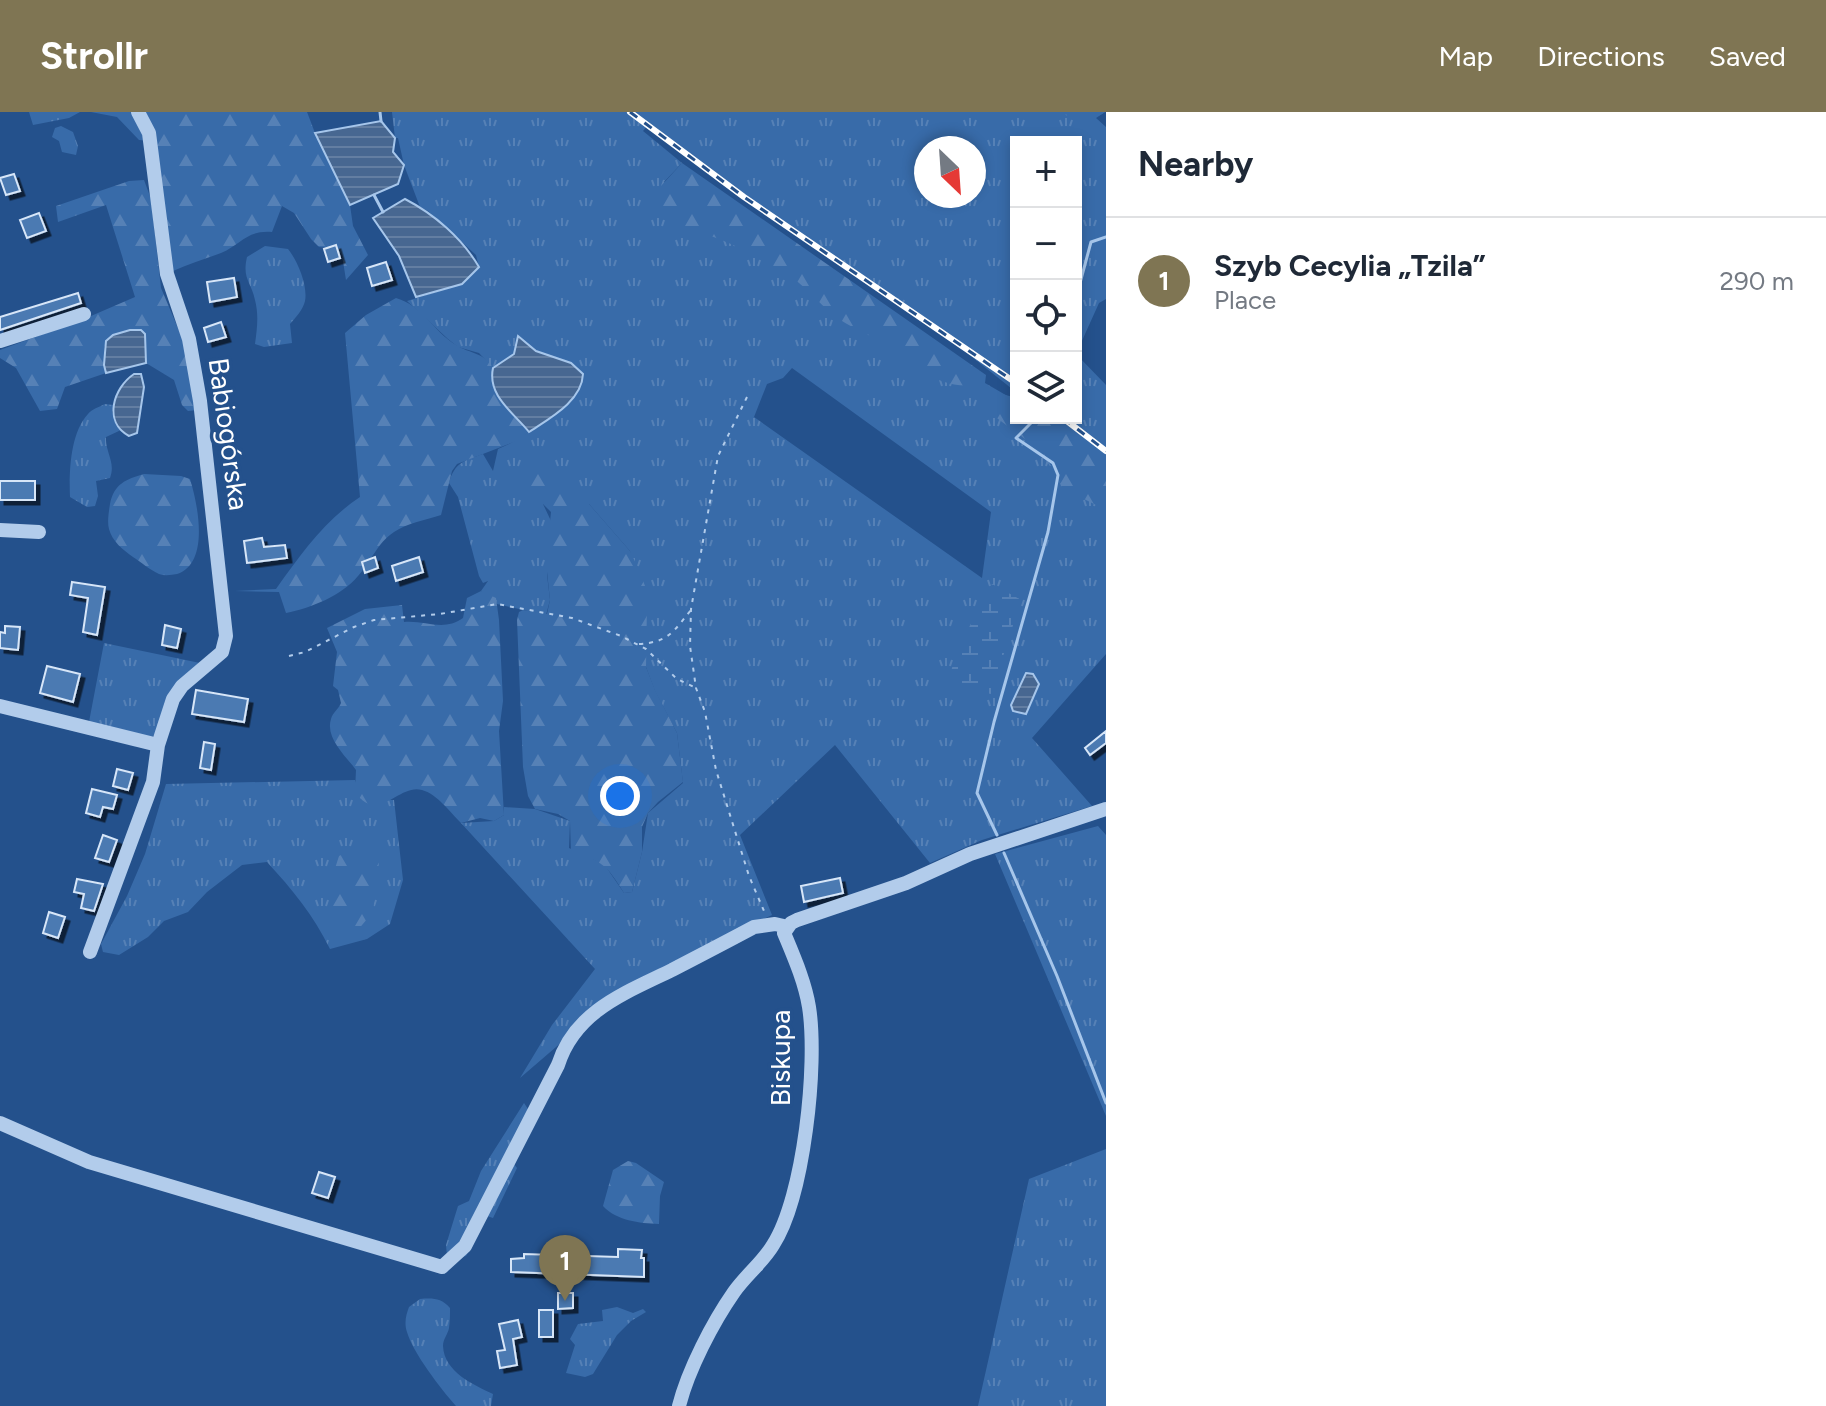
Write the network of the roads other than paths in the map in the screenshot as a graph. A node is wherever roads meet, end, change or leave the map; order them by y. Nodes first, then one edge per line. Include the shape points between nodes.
1 (138, 112) edge
2 (84, 314) dead end
3 (0, 341) edge
4 (0, 530) edge
5 (39, 532) dead end
6 (0, 706) edge
7 (158, 745) junction
8 (1106, 809) edge
9 (788, 927) junction
10 (90, 952) dead end
11 (0, 1123) edge
12 (679, 1406) edge

1 - 7 street, Babiogórska via 149,133 167,274 189,339 200,401 226,636 222,652 173,699
2 - 3 street
4 - 5 street
6 - 7 street
7 - 10 street, Babiogórska via 153,782
8 - 9 street via 970,854
9 - 11 street via 754,927 604,1003 577,1028 465,1246 442,1267 89,1162
9 - 12 street, Biskupa via 784,933 802,978 812,1046 795,1193 772,1247 734,1291

